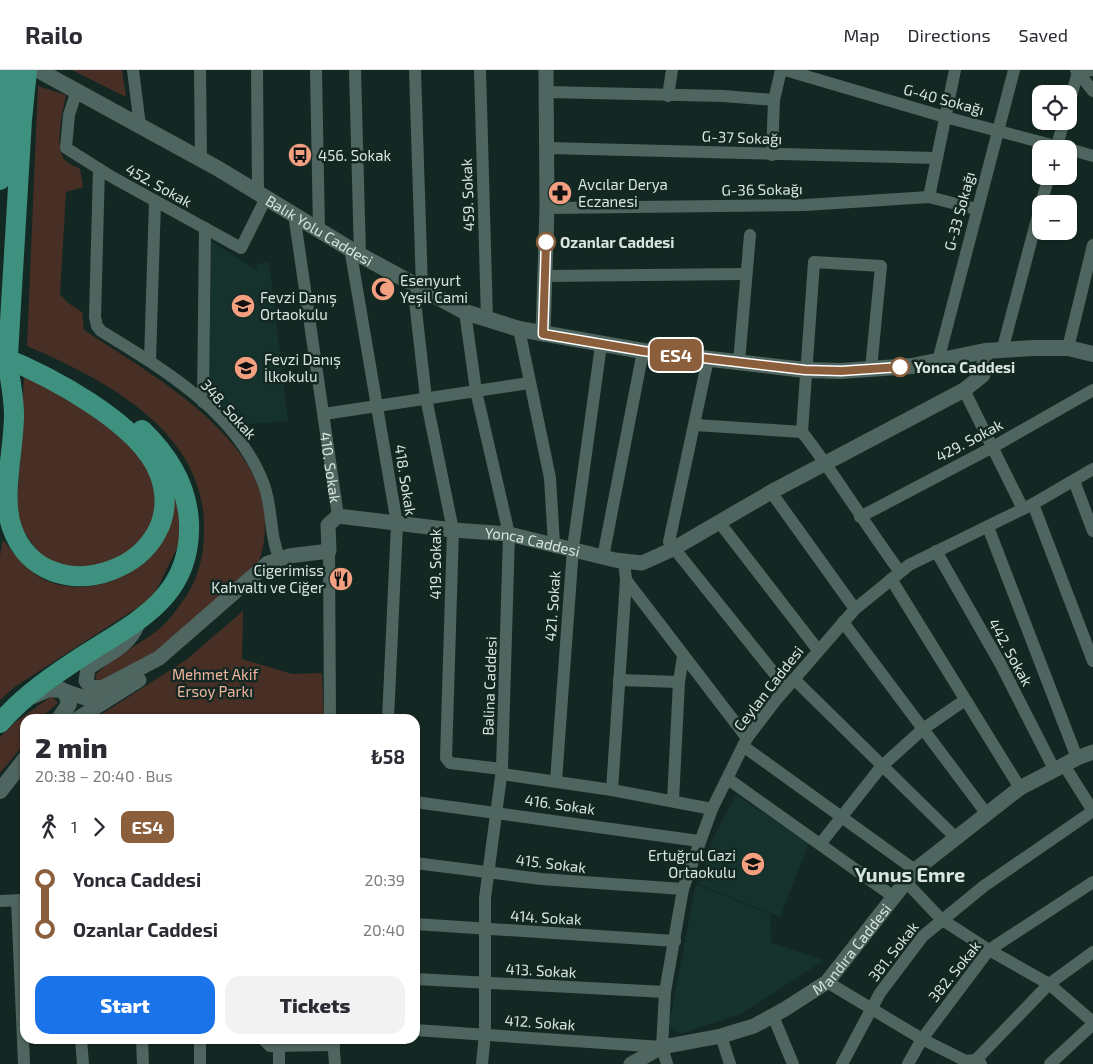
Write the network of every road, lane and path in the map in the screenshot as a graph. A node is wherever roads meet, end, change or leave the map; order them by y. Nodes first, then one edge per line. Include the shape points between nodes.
1 (9, 70) edge
2 (27, 70) edge
3 (38, 70) edge
4 (133, 70) edge
5 (200, 70) edge
6 (257, 70) edge
7 (316, 70) edge
8 (355, 70) edge
9 (415, 70) edge
10 (480, 70) edge
11 (546, 70) edge
12 (672, 70) edge
13 (781, 70) edge
14 (785, 70) edge
15 (955, 70) edge
16 (1014, 70) edge
17 (1093, 70) edge
18 (1077, 71) edge
19 (1074, 85) edge
20 (70, 86) junction
21 (1093, 91) edge
22 (547, 92) junction
23 (668, 96) junction
24 (774, 100) junction
25 (944, 117) junction
26 (140, 126) junction
27 (997, 130) junction
28 (1033, 140) edge
29 (548, 148) junction
30 (1077, 152) edge
31 (772, 155) junction
32 (1093, 156) edge
33 (936, 158) junction
34 (201, 160) junction
35 (99, 169) junction
36 (0, 180) edge
37 (262, 195) junction
38 (929, 197) junction
39 (155, 201) junction
40 (548, 208) junction
41 (976, 209) junction
42 (294, 214) junction
43 (205, 228) junction
44 (319, 230) junction
45 (750, 235) dead end
46 (1032, 238) edge
47 (1093, 245) edge
48 (355, 252) junction
49 (746, 274) junction
50 (545, 276) junction
51 (417, 286) junction
52 (465, 312) junction
53 (487, 319) junction
54 (519, 329) junction
55 (543, 334) junction
56 (601, 345) junction
57 (1068, 348) junction
58 (643, 351) junction
59 (985, 351) junction
60 (1002, 351) junction
61 (1093, 354) edge
62 (11, 359) edge
63 (708, 360) junction
64 (150, 361) junction
65 (938, 361) junction
66 (738, 362) junction
67 (871, 369) junction
68 (805, 370) junction
69 (529, 383) junction
70 (964, 390) junction
71 (1093, 390) edge
72 (476, 391) junction
73 (426, 398) junction
74 (203, 402) junction
75 (378, 406) junction
76 (324, 414) junction
77 (695, 425) junction
78 (802, 432) junction
79 (993, 447) junction
80 (826, 462) junction
81 (0, 464) edge
82 (1093, 469) edge
83 (1074, 481) junction
84 (771, 492) junction
85 (1028, 507) junction
86 (338, 516) junction
87 (860, 517) junction
88 (719, 522) junction
89 (397, 524) junction
90 (988, 527) junction
91 (453, 530) junction
92 (1093, 531) edge
93 (509, 534) junction
94 (554, 544) junction
95 (572, 548) junction
96 (674, 549) junction
97 (330, 551) junction
98 (936, 552) junction
99 (603, 558) junction
100 (280, 559) junction
101 (624, 561) junction
102 (896, 575) junction
103 (626, 580) junction
104 (855, 609) junction
105 (138, 622) junction
106 (844, 622) junction
107 (818, 650) junction
108 (683, 656) junction
109 (1093, 661) edge
110 (619, 680) junction
111 (679, 682) junction
112 (790, 684) junction
113 (124, 689) junction
114 (62, 690) junction
115 (965, 700) junction
116 (19, 704) junction
117 (62, 714) edge
118 (85, 714) edge
119 (330, 714) edge
120 (388, 714) edge
121 (0, 723) edge
122 (923, 729) junction
123 (745, 742) junction
124 (1093, 752) edge
125 (1065, 764) junction
126 (20, 765) edge
127 (881, 767) junction
128 (502, 772) junction
129 (728, 779) junction
130 (556, 781) junction
131 (1020, 788) junction
132 (612, 790) junction
133 (0, 791) edge
134 (673, 802) junction
135 (420, 803) edge
136 (712, 809) junction
137 (1093, 811) edge
138 (496, 812) junction
139 (986, 813) junction
140 (840, 816) junction
141 (955, 837) junction
142 (699, 841) junction
143 (821, 843) junction
144 (420, 864) edge
145 (487, 871) junction
146 (910, 876) junction
147 (1093, 882) edge
148 (683, 889) junction
149 (894, 897) junction
150 (20, 900) edge
151 (0, 901) edge
152 (941, 919) junction
153 (420, 924) edge
154 (484, 930) junction
155 (675, 941) junction
156 (989, 950) junction
157 (1093, 952) edge
158 (420, 979) edge
159 (827, 982) junction
160 (485, 983) junction
161 (1049, 984) junction
162 (665, 992) junction
163 (872, 1009) junction
164 (773, 1016) junction
165 (1093, 1023) edge
166 (420, 1030) edge
167 (485, 1034) junction
168 (721, 1036) junction
169 (922, 1039) junction
170 (24, 1044) edge
171 (82, 1044) edge
172 (142, 1044) edge
173 (200, 1044) edge
174 (268, 1044) edge
175 (306, 1044) edge
176 (333, 1044) edge
177 (279, 1046) junction
178 (662, 1047) junction
179 (976, 1063) edge
180 (24, 1064) edge
181 (83, 1064) edge
182 (142, 1064) edge
183 (200, 1064) edge
184 (279, 1064) edge
185 (335, 1064) edge
186 (482, 1064) edge
187 (631, 1064) edge
188 (667, 1064) edge
189 (730, 1064) edge
190 (793, 1064) edge
191 (842, 1064) edge
192 (908, 1064) edge
193 (1050, 1064) edge

1 - 36 highway
2 - 62 highway
3 - 20 main road, Balık Yolu Caddesi
4 - 26 street
5 - 34 street
6 - 37 street
7 - 44 street
8 - 48 street, 418. Sokak
9 - 51 street, 419. Sokak
10 - 53 street, 459. Sokak
11 - 22 street
12 - 23 street
13 - 24 street
14 - 25 street, G-40 Sokağı
15 - 25 street
16 - 27 street, G-33 Sokağı
17 - 18 street
18 - 19 street
18 - 21 street
20 - 26 main road, Balık Yolu Caddesi
20 - 35 street, 452. Sokak via 66,148
22 - 23 street
22 - 29 street
23 - 24 street
24 - 31 street
25 - 27 street, G-40 Sokağı
25 - 33 street
26 - 34 main road, Balık Yolu Caddesi
27 - 28 street, G-40 Sokağı
27 - 41 street, G-33 Sokağı
29 - 31 street, G-37 Sokağı
29 - 40 street
30 - 32 street, G-40 Sokağı
31 - 33 street, G-37 Sokağı
33 - 38 street
34 - 37 main road, Balık Yolu Caddesi
35 - 39 street, 452. Sokak
35 - 64 street, 348. Sokak via 96,322 101,331
37 - 42 main road, Balık Yolu Caddesi
37 - 43 street, 452. Sokak via 241,248
38 - 40 street, G-36 Sokağı via 805,205
38 - 41 street, G-36 Sokağı
39 - 43 street, 452. Sokak
39 - 64 street
40 - 50 street
41 - 65 street, G-33 Sokağı
42 - 44 main road, Balık Yolu Caddesi
42 - 76 street, 410. Sokak
43 - 74 street
44 - 48 main road, Balık Yolu Caddesi
45 - 49 street
46 - 60 street
47 - 57 street
48 - 51 main road, Balık Yolu Caddesi
48 - 75 street, 418. Sokak
49 - 50 street
49 - 66 street
50 - 55 street
51 - 52 main road, Balık Yolu Caddesi
51 - 73 street, 419. Sokak
52 - 53 main road, Balık Yolu Caddesi
52 - 72 street, Balina Caddesi
53 - 54 main road, Balık Yolu Caddesi
54 - 55 main road, Balık Yolu Caddesi
54 - 69 street
55 - 56 main road, Balık Yolu Caddesi
56 - 58 main road, Balık Yolu Caddesi
56 - 95 street, 421. Sokak
57 - 60 main road, Balık Yolu Caddesi
57 - 61 main road, Balık Yolu Caddesi
58 - 63 main road, Balık Yolu Caddesi
58 - 99 street
59 - 60 main road, Balık Yolu Caddesi
59 - 65 main road, Balık Yolu Caddesi
59 - 70 street, Yonca Caddesi via 983,375
62 - 62 highway via 59,384 112,420 148,456 159,474 164,502 163,516 157,529 142,554 112,572 78,576 50,570 36,561 12,529 8,502 14,416
62 - 81 highway
62 - 105 highway via 76,384 123,414 161,449 179,479 188,516 187,554 168,591
63 - 66 main road, Balık Yolu Caddesi
63 - 77 street
64 - 74 street, 348. Sokak via 188,387
65 - 67 main road, Balık Yolu Caddesi
66 - 68 main road, Balık Yolu Caddesi
67 - 68 main road, Balık Yolu Caddesi
67 - 68 street via 881,266 814,262
68 - 78 street
69 - 72 street
69 - 94 street via 550,478
70 - 79 street
70 - 80 street, Yonca Caddesi
71 - 79 street, 429. Sokak
72 - 73 street
72 - 93 street, Balina Caddesi
73 - 75 street
73 - 91 street, 419. Sokak
74 - 100 street, 348. Sokak via 232,433 257,470 269,499 275,548
75 - 76 street
75 - 89 street, 418. Sokak
76 - 86 street, 410. Sokak
77 - 78 street
77 - 96 street via 669,542
78 - 80 street
79 - 85 street
79 - 87 street, 429. Sokak
80 - 84 street, Yonca Caddesi
80 - 87 street
82 - 83 street, Ceylan Caddesi
83 - 85 street, Ceylan Caddesi
83 - 92 street
84 - 88 street, Yonca Caddesi
84 - 104 street
85 - 90 street, Ceylan Caddesi
85 - 109 street
86 - 89 street, Yonca Caddesi
86 - 97 street, 410. Sokak via 328,525
87 - 102 street
88 - 96 street, Yonca Caddesi
88 - 107 street
89 - 91 street, Yonca Caddesi
89 - 120 street, 418. Sokak
90 - 98 street, Ceylan Caddesi
90 - 125 street
91 - 93 street, Yonca Caddesi
91 - 128 street, 419. Sokak via 446,758 450,763
93 - 94 street, Yonca Caddesi
93 - 128 street, Balina Caddesi
94 - 95 street, Yonca Caddesi
95 - 99 street, Yonca Caddesi
95 - 130 street, 421. Sokak
96 - 101 street, Yonca Caddesi via 642,563
96 - 112 street
97 - 100 street
97 - 119 street, 410. Sokak
98 - 102 street, Ceylan Caddesi
98 - 125 street, 442. Sokak via 1000,663
99 - 101 street, Yonca Caddesi
100 - 105 street via 268,563 159,658 110,685 96,689 91,687 86,680 88,668 127,642
100 - 113 street via 248,593 184,650
101 - 103 street
102 - 104 street, Ceylan Caddesi
102 - 115 street
103 - 108 street
103 - 110 street
104 - 106 street, Ceylan Caddesi
105 - 116 highway via 44,683
106 - 107 street, Ceylan Caddesi
106 - 122 street
107 - 112 street, Ceylan Caddesi
108 - 111 street
108 - 123 street
110 - 111 street
110 - 132 street
111 - 134 street
112 - 123 street, Ceylan Caddesi
112 - 127 street
113 - 114 street via 88,699
113 - 118 street
114 - 116 main road via 44,691
114 - 117 main road via 69,704
115 - 122 street
115 - 131 street
116 - 121 highway
122 - 127 street
122 - 139 street
123 - 129 street, Ceylan Caddesi
123 - 140 street
124 - 125 street, Mandıra Caddesi
125 - 131 street, Mandıra Caddesi
125 - 137 street
126 - 133 main road
127 - 140 street
127 - 141 street
128 - 130 street, 419. Sokak
128 - 138 street, Balina Caddesi
129 - 136 street, Ceylan Caddesi
129 - 143 street
130 - 132 street, 419. Sokak
131 - 139 street, Mandıra Caddesi
132 - 134 street, 419. Sokak
134 - 136 street, 419. Sokak
135 - 138 street, 416. Sokak
136 - 142 street, Ceylan Caddesi
137 - 152 street, 381. Sokak
138 - 142 street, 416. Sokak
138 - 145 street, Balina Caddesi
139 - 141 street, Mandıra Caddesi
140 - 143 street
140 - 146 street
141 - 146 street, Mandıra Caddesi
142 - 148 street, Ceylan Caddesi
143 - 149 street
144 - 145 street, 415. Sokak
145 - 148 street, 415. Sokak via 560,881
145 - 154 street, Balina Caddesi
146 - 149 street, Mandıra Caddesi
146 - 152 street
147 - 156 street, 382. Sokak
148 - 155 street, Ceylan Caddesi
149 - 159 street, Mandıra Caddesi
150 - 151 street
152 - 156 street
152 - 163 street, 381. Sokak via 923,936
153 - 154 street, 414. Sokak
154 - 155 street, 414. Sokak
154 - 160 street, Balina Caddesi
155 - 162 street, Ceylan Caddesi
156 - 161 street
156 - 169 street, 382. Sokak
157 - 161 street
158 - 160 street, 413. Sokak
159 - 163 street
159 - 164 street, Mandıra Caddesi
160 - 162 street, 413. Sokak
160 - 167 street, Balina Caddesi
161 - 165 street
161 - 179 street
162 - 178 street, Ceylan Caddesi
163 - 169 street
163 - 191 street, 381. Sokak
164 - 168 street, Mandıra Caddesi via 754,1026
164 - 190 street
165 - 193 street
166 - 167 street, 412. Sokak
167 - 178 street, 412. Sokak
167 - 186 street, Balina Caddesi
168 - 178 street, Mandıra Caddesi
168 - 189 street
169 - 179 street
169 - 192 street, 382. Sokak
170 - 180 street
171 - 181 street
172 - 182 street
173 - 183 street
174 - 177 street
175 - 177 street
176 - 185 street
177 - 184 street
178 - 187 street, Mandıra Caddesi
178 - 188 street, Ceylan Caddesi

